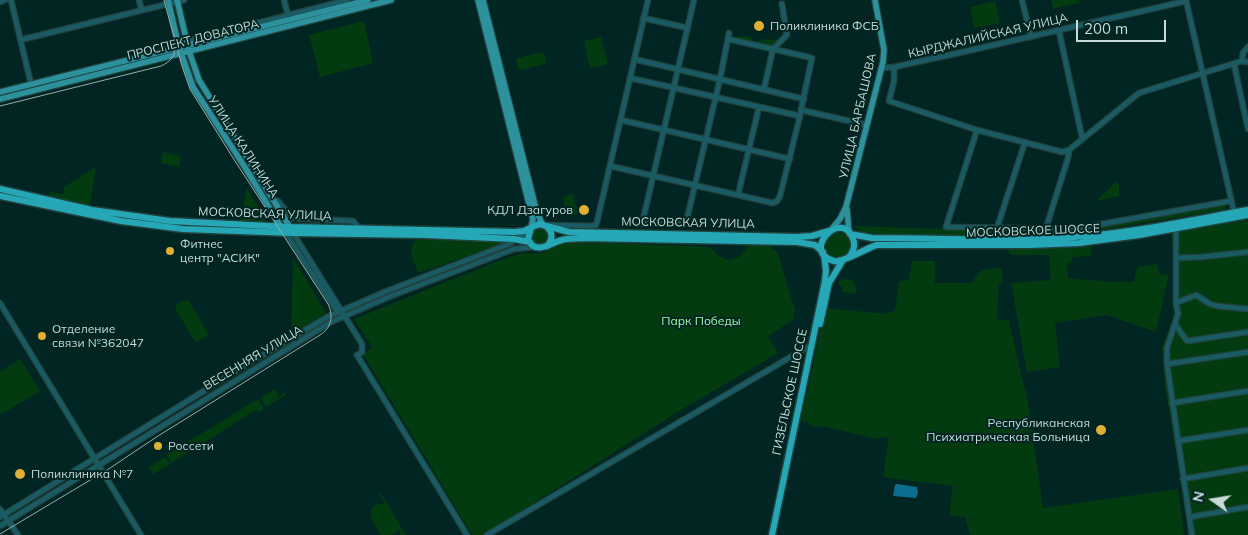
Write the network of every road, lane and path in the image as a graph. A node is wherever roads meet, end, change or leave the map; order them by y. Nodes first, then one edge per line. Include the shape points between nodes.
1 (6, 0) edge
2 (11, 0) edge
3 (140, 0) edge
4 (284, 0) edge
5 (346, 0) edge
6 (368, 0) edge
7 (391, 0) edge
8 (478, 0) edge
9 (484, 0) edge
10 (648, 0) edge
11 (694, 0) edge
12 (875, 0) edge
13 (1022, 0) edge
14 (1186, 0) edge
15 (180, 1) edge
16 (0, 2) edge
17 (168, 2) edge
18 (782, 4) dead end
19 (142, 10) junction
20 (288, 15) junction
21 (643, 18) junction
22 (688, 28) junction
23 (1059, 31) junction
24 (730, 33) dead end
25 (489, 35) junction
26 (1031, 37) junction
27 (728, 39) junction
28 (20, 40) junction
29 (189, 47) junction
30 (1248, 47) edge
31 (773, 49) junction
32 (180, 50) junction
33 (634, 60) junction
34 (1242, 61) junction
35 (1248, 62) edge
36 (1234, 64) junction
37 (894, 67) junction
38 (882, 68) junction
39 (678, 70) junction
40 (1201, 73) junction
41 (630, 78) junction
42 (720, 79) junction
43 (30, 84) junction
44 (674, 88) junction
45 (764, 89) junction
46 (0, 92) edge
47 (1241, 95) junction
48 (1248, 96) edge
49 (716, 97) junction
50 (0, 99) edge
51 (804, 99) junction
52 (759, 107) junction
53 (801, 110) junction
54 (800, 116) junction
55 (621, 120) junction
56 (868, 125) junction
57 (1248, 129) edge
58 (665, 130) junction
59 (977, 130) junction
60 (1082, 137) junction
61 (706, 139) junction
62 (1025, 142) junction
63 (749, 150) junction
64 (1069, 150) junction
65 (790, 159) junction
66 (610, 166) junction
67 (654, 176) junction
68 (695, 185) junction
69 (0, 190) edge
70 (738, 195) junction
71 (0, 196) edge
72 (1231, 201) junction
73 (846, 207) junction
74 (1248, 210) edge
75 (283, 211) junction
76 (1234, 212) junction
77 (1248, 216) edge
78 (544, 225) junction
79 (359, 228) junction
80 (997, 228) junction
81 (1046, 228) junction
82 (1176, 229) junction
83 (287, 230) junction
84 (530, 230) junction
85 (830, 231) junction
86 (850, 234) junction
87 (518, 240) junction
88 (530, 242) junction
89 (547, 246) junction
90 (535, 247) junction
91 (1248, 252) edge
92 (824, 253) junction
93 (1176, 258) junction
94 (846, 259) junction
95 (0, 303) edge
96 (1176, 304) junction
97 (1248, 309) edge
98 (341, 310) junction
99 (336, 312) junction
100 (344, 316) junction
101 (1175, 324) junction
102 (1248, 332) edge
103 (811, 345) junction
104 (1248, 352) edge
105 (1167, 364) junction
106 (1248, 392) edge
107 (1172, 403) junction
108 (1248, 430) edge
109 (1178, 441) junction
110 (792, 446) junction
111 (94, 458) junction
112 (98, 465) junction
113 (1248, 468) edge
114 (1184, 479) junction
115 (1248, 507) edge
116 (0, 509) edge
117 (2, 516) edge
118 (1190, 517) junction
119 (8, 521) junction
120 (0, 526) edge
121 (18, 535) edge
122 (141, 535) edge
123 (467, 535) edge
124 (487, 535) edge
125 (772, 535) edge
126 (776, 535) edge
127 (1192, 535) edge

1 - 16 street
2 - 28 street
3 - 19 street
4 - 20 street
5 - 20 street
6 - 29 main road, ПРОСПЕКТ ДОВАТОРА
7 - 29 main road, ПРОСПЕКТ ДОВАТОРА
8 - 25 main road
9 - 25 main road
10 - 21 street
11 - 22 street
12 - 38 main road, УЛИЦА БАРБАШОВА via 884,50
13 - 26 street
14 - 23 street, КЫРДЖАЛИЙСКАЯ УЛИЦА
14 - 40 street
15 - 17 street
15 - 29 main road, УЛИЦА КАЛИНИНА
17 - 19 street
17 - 32 main road, УЛИЦА КАЛИНИНА
18 - 31 street via 787,36
19 - 28 street
20 - 29 street via 192,40
21 - 22 street
21 - 33 street
22 - 39 street
23 - 26 street, КЫРДЖАЛИЙСКАЯ УЛИЦА
23 - 60 street
24 - 27 street
25 - 78 main road via 536,214
25 - 84 main road via 533,222
26 - 37 street, КЫРДЖАЛИЙСКАЯ УЛИЦА
27 - 31 street
27 - 42 street
28 - 43 street
29 - 32 main road, ПРОСПЕКТ ДОВАТОРА
29 - 75 main road, УЛИЦА КАЛИНИНА via 205,90
30 - 34 street
31 - 45 street
31 - 51 street via 812,58
32 - 43 main road, ПРОСПЕКТ ДОВАТОРА
32 - 50 main road, ПРОСПЕКТ ДОВАТОРА
32 - 83 main road, УЛИЦА КАЛИНИНА via 198,96
33 - 39 street
33 - 41 street
34 - 35 street
34 - 36 street
36 - 40 street
36 - 47 street
37 - 38 street, КЫРДЖАЛИЙСКАЯ УЛИЦА
37 - 59 street via 889,101
38 - 56 main road, УЛИЦА БАРБАШОВА
39 - 42 street
39 - 44 street
40 - 60 street via 1139,93
40 - 72 street
41 - 44 street
41 - 55 street
42 - 45 street
42 - 49 street
43 - 46 main road, ПРОСПЕКТ ДОВАТОРА
44 - 49 street
44 - 58 street
45 - 51 street
47 - 48 street
47 - 57 street
49 - 52 street
49 - 61 street
51 - 53 street
52 - 54 street
52 - 63 street
53 - 54 street
53 - 56 street
54 - 65 street
55 - 58 street
55 - 66 street
56 - 73 main road, УЛИЦА БАРБАШОВА
58 - 61 street
58 - 67 street
59 - 62 street
59 - 80 street via 946,227
60 - 64 street
61 - 63 street
61 - 68 street
62 - 64 street via 1062,152
62 - 80 street
63 - 65 street
63 - 70 street
64 - 81 street
65 - 70 street via 775,203
66 - 67 street
66 - 78 street via 596,225
67 - 68 street
67 - 68 street via 642,224 686,224
68 - 70 street
69 - 83 highway, МОСКОВСКАЯ УЛИЦА via 92,210 162,220
71 - 83 highway, МОСКОВСКАЯ УЛИЦА via 151,225 204,230
72 - 76 street
72 - 81 street via 1074,229
73 - 85 main road, УЛИЦА БАРБАШОВА
73 - 86 main road, УЛИЦА БАРБАШОВА
74 - 76 highway, МОСКОВСКОЕ ШОССЕ
75 - 79 street via 297,220 353,221
75 - 83 main road, УЛИЦА КАЛИНИНА
76 - 86 highway, МОСКОВСКОЕ ШОССЕ via 1071,237 872,238
77 - 82 highway, МОСКОВСКОЕ ШОССЕ
78 - 84 highway, МОСКОВСКАЯ УЛИЦА
78 - 85 highway, МОСКОВСКАЯ УЛИЦА via 569,232 677,235 806,237
78 - 89 highway via 552,234
79 - 83 highway, МОСКОВСКАЯ УЛИЦА
79 - 84 highway, МОСКОВСКАЯ УЛИЦА
80 - 81 street
82 - 93 street
82 - 94 highway, МОСКОВСКОЕ ШОССЕ via 1071,243 884,244
83 - 87 highway, МОСКОВСКАЯ УЛИЦА
83 - 98 street, УЛИЦА КАЛИНИНА
83 - 99 street, УЛИЦА КАЛИНИНА
84 - 87 street, ВЕСЕННЯЯ УЛИЦА
84 - 88 highway
85 - 86 highway via 839,228
85 - 92 highway via 822,240
86 - 94 highway via 854,247
87 - 88 highway, МОСКОВСКАЯ УЛИЦА
87 - 98 street, ВЕСЕННЯЯ УЛИЦА
88 - 90 highway
89 - 90 highway, МОСКОВСКАЯ УЛИЦА
89 - 92 highway, МОСКОВСКАЯ УЛИЦА via 569,238 790,242 812,244
90 - 100 street, ВЕСЕННЯЯ УЛИЦА via 514,249
91 - 93 street
92 - 94 highway via 834,261
92 - 103 highway, ГИЗЕЛЬСКОЕ ШОССЕ via 826,274
93 - 96 street
94 - 110 highway, ГИЗЕЛЬСКОЕ ШОССЕ via 828,288
95 - 111 street
96 - 97 street via 1196,295 1217,306
96 - 101 street
98 - 99 street, ВЕСЕННЯЯ УЛИЦА
98 - 100 street, УЛИЦА КАЛИНИНА
99 - 100 street
99 - 111 street, ВЕСЕННЯЯ УЛИЦА
100 - 112 street, ВЕСЕННЯЯ УЛИЦА
100 - 123 street, УЛИЦА КАЛИНИНА via 362,344 362,352 357,355
101 - 102 street via 1188,341
101 - 105 street via 1167,348
103 - 110 highway, ГИЗЕЛЬСКОЕ ШОССЕ
103 - 124 street
104 - 105 street
105 - 107 street
106 - 107 street
107 - 109 street
108 - 109 street
109 - 114 street
110 - 125 highway, ГИЗЕЛЬСКОЕ ШОССЕ
110 - 126 highway, ГИЗЕЛЬСКОЕ ШОССЕ
111 - 112 street
111 - 117 street, ВЕСЕННЯЯ УЛИЦА
112 - 119 street, ВЕСЕННЯЯ УЛИЦА
112 - 122 street
113 - 114 street
114 - 118 street
115 - 118 street
116 - 117 street
117 - 119 street
118 - 127 street
119 - 120 street, ВЕСЕННЯЯ УЛИЦА
119 - 121 street

